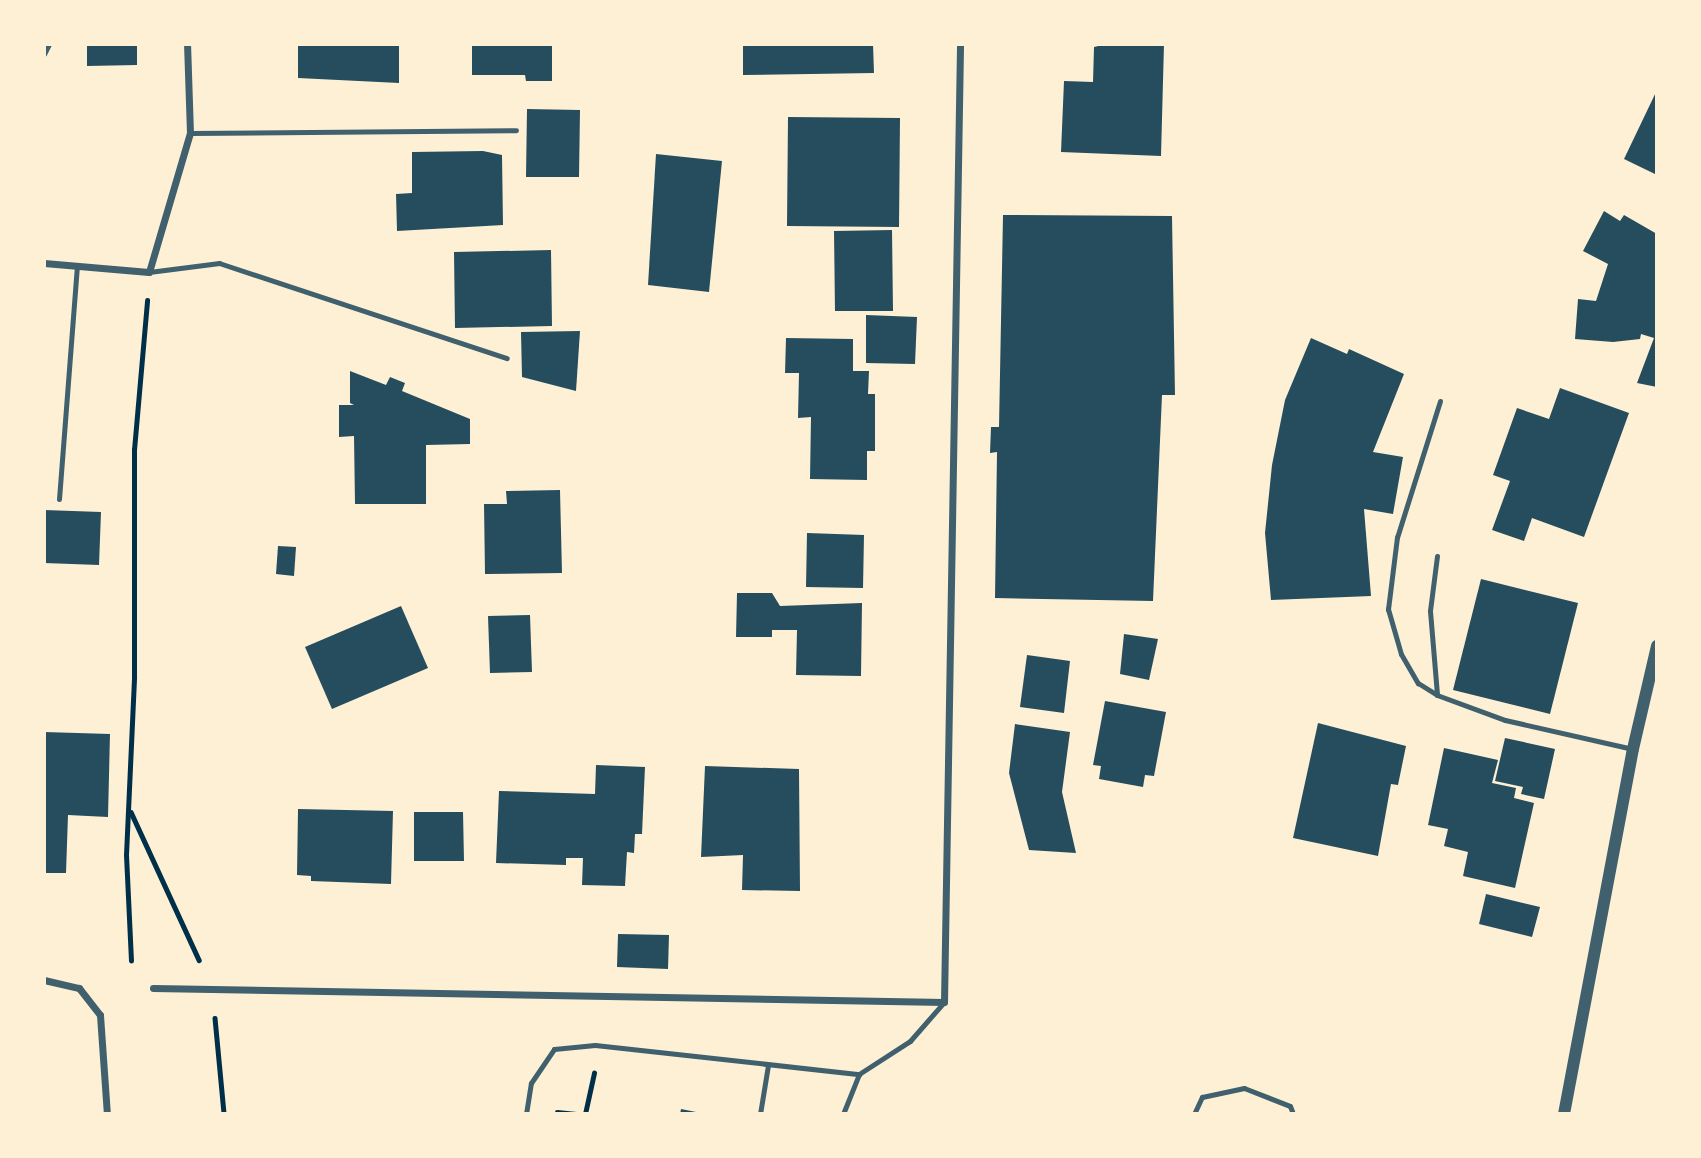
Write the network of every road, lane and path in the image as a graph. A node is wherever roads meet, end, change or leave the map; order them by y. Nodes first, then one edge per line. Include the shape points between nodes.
1 (49, 44) edge
2 (187, 44) edge
3 (960, 44) edge
4 (44, 54) edge
5 (516, 130) dead end
6 (190, 133) junction
7 (44, 263) edge
8 (77, 266) junction
9 (149, 272) junction
10 (507, 358) dead end
11 (1440, 401) dead end
12 (60, 499) dead end
13 (1437, 556) dead end
14 (1657, 646) edge
15 (1437, 695) junction
16 (1633, 749) junction
17 (131, 811) junction
18 (131, 961) dead end
19 (200, 962) dead end
20 (44, 980) edge
21 (153, 988) dead end
22 (213, 988) junction
23 (944, 1002) junction
24 (600, 1045) junction
25 (768, 1065) junction
26 (859, 1074) junction
27 (556, 1112) dead end
28 (107, 1114) edge
29 (224, 1114) edge
30 (526, 1114) edge
31 (576, 1114) edge
32 (585, 1114) edge
33 (761, 1114) edge
34 (843, 1114) edge
35 (1194, 1114) edge
36 (1293, 1114) edge
37 (1564, 1114) edge

1 - 4 lane
2 - 6 street
3 - 23 street
5 - 6 lane
6 - 9 street
7 - 8 street
8 - 9 street
8 - 12 lane
9 - 10 lane via 219,263
9 - 17 path via 134,450
11 - 15 lane via 1397,537 1388,609 1401,654 1419,683
13 - 15 lane via 1430,624
14 - 16 street
15 - 16 lane via 1506,720
16 - 37 street
17 - 18 path via 126,855
17 - 19 path
20 - 28 street via 79,988 100,1015
21 - 22 street
22 - 23 street
22 - 29 path
23 - 26 lane via 910,1041
24 - 25 lane
24 - 30 lane via 554,1049 531,1083
24 - 32 path
25 - 26 lane
25 - 33 lane
26 - 34 lane
27 - 31 path
35 - 36 lane via 1202,1097 1244,1088 1290,1106

